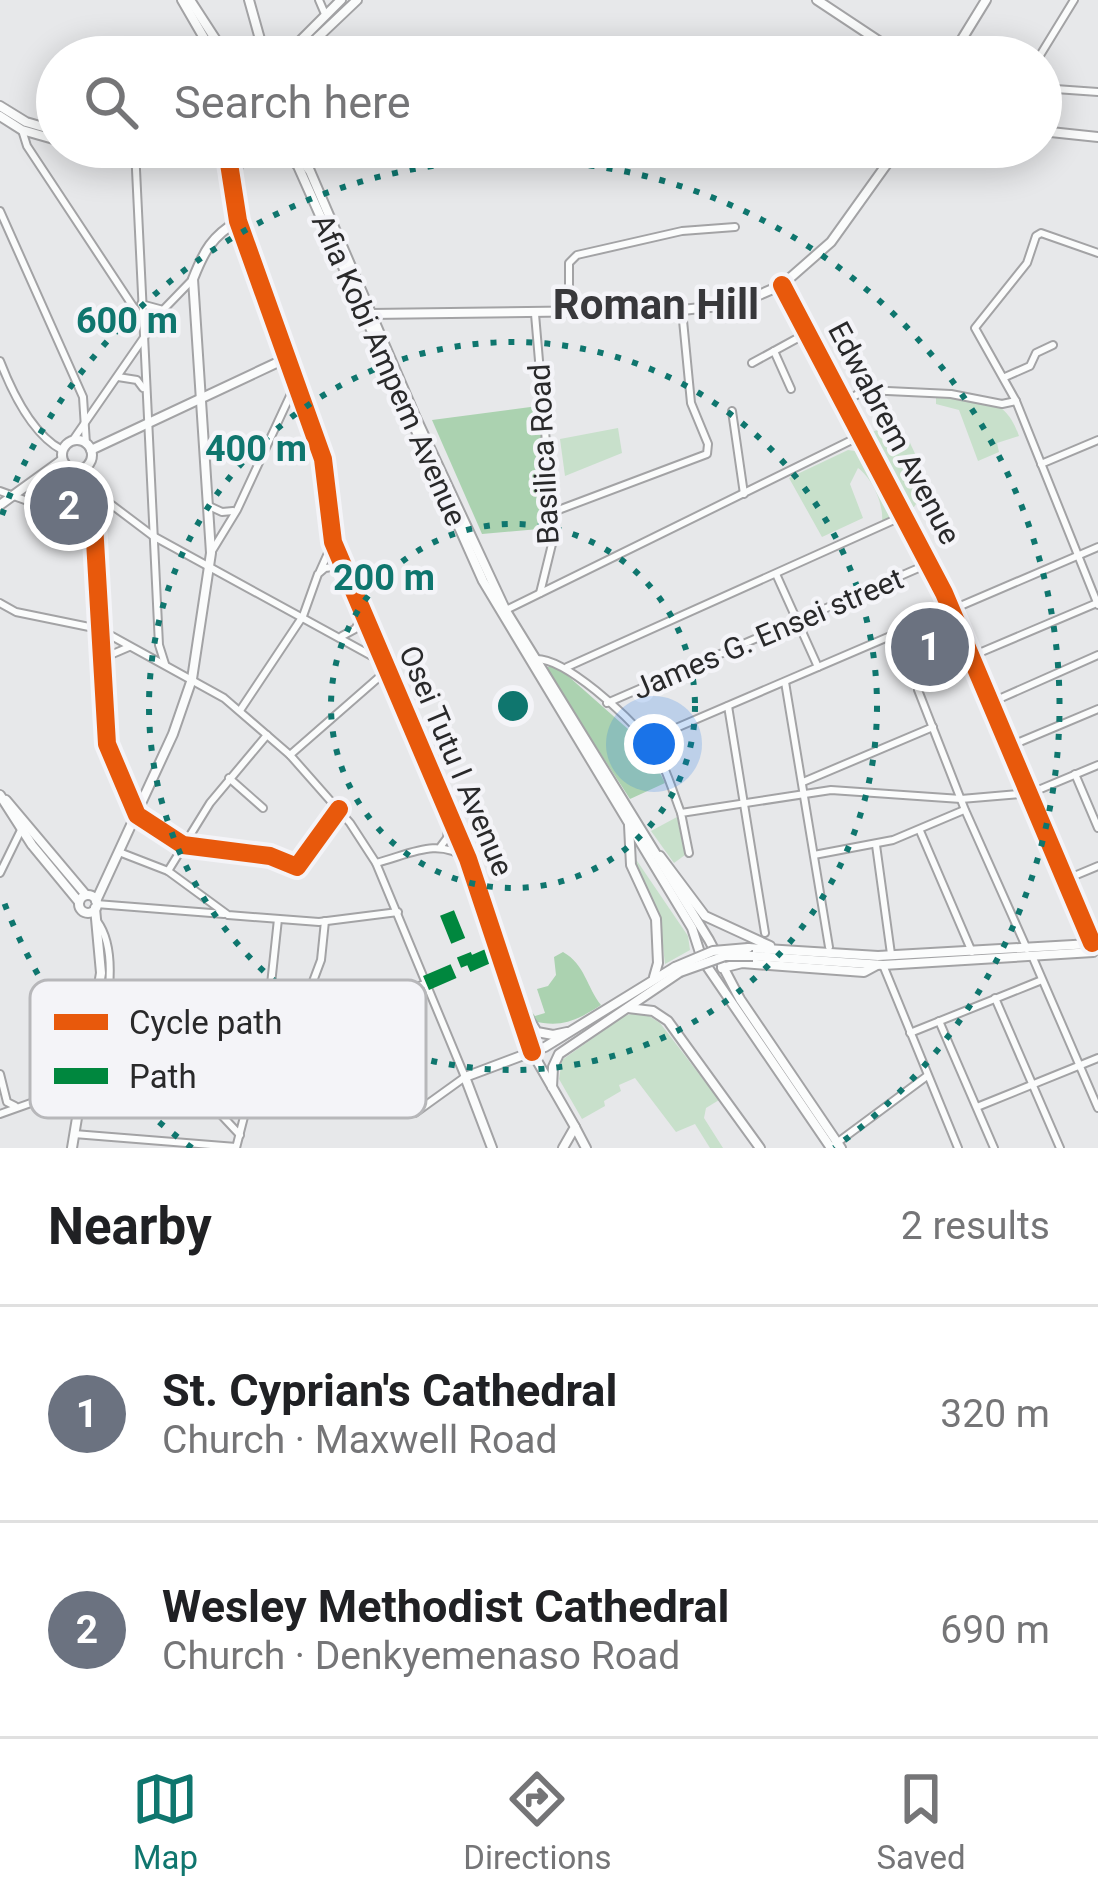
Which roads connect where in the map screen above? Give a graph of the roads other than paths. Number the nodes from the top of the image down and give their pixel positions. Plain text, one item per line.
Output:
1 (186, 0) edge
2 (249, 0) edge
3 (319, 0) edge
4 (341, 0) edge
5 (357, 0) edge
6 (817, 0) edge
7 (986, 0) edge
8 (1074, 0) edge
9 (325, 14) junction
10 (204, 36) edge
11 (212, 36) edge
12 (259, 36) edge
13 (304, 36) edge
14 (317, 36) edge
15 (871, 36) edge
16 (964, 36) edge
17 (1053, 36) edge
18 (1062, 89) edge
19 (1098, 92) edge
20 (0, 106) edge
21 (0, 116) edge
22 (24, 126) junction
23 (36, 129) edge
24 (1062, 133) edge
25 (1098, 137) edge
26 (36, 160) edge
27 (41, 168) edge
28 (136, 168) edge
29 (226, 168) edge
30 (237, 168) edge
31 (299, 168) edge
32 (308, 168) edge
33 (884, 168) edge
34 (232, 188) junction
35 (0, 211) edge
36 (238, 221) junction
37 (734, 227) dead end
38 (1098, 253) edge
39 (194, 279) junction
40 (140, 284) junction
41 (782, 285) junction
42 (120, 292) junction
43 (141, 304) junction
44 (164, 310) junction
45 (682, 310) junction
46 (569, 313) junction
47 (535, 314) junction
48 (367, 315) junction
49 (141, 319) junction
50 (808, 332) junction
51 (142, 338) junction
52 (1053, 344) dead end
53 (774, 351) junction
54 (287, 358) junction
55 (0, 361) edge
56 (752, 363) dead end
57 (117, 376) junction
58 (1005, 377) junction
59 (296, 383) junction
60 (791, 389) dead end
61 (145, 391) junction
62 (203, 398) junction
63 (845, 401) junction
64 (1016, 401) junction
65 (732, 411) dead end
66 (87, 418) junction
67 (147, 424) junction
68 (863, 435) junction
69 (73, 440) junction
70 (1098, 440) edge
71 (88, 447) junction
72 (62, 455) junction
73 (1041, 464) junction
74 (78, 471) junction
75 (0, 490) edge
76 (92, 490) junction
77 (14, 493) junction
78 (744, 494) junction
79 (0, 505) edge
80 (209, 506) junction
81 (47, 508) dead end
82 (237, 510) junction
83 (553, 512) junction
84 (903, 516) junction
85 (153, 536) junction
86 (333, 542) junction
87 (1098, 548) edge
88 (211, 553) junction
89 (1078, 555) junction
90 (210, 564) junction
91 (928, 564) junction
92 (341, 566) junction
93 (548, 568) junction
94 (320, 572) junction
95 (776, 574) junction
96 (557, 585) junction
97 (540, 593) junction
98 (0, 603) edge
99 (1098, 604) edge
100 (950, 610) junction
101 (503, 612) junction
102 (303, 616) junction
103 (363, 616) junction
104 (797, 621) junction
105 (99, 629) junction
106 (338, 637) junction
107 (159, 644) junction
108 (129, 647) junction
109 (1098, 655) edge
110 (972, 656) junction
111 (147, 657) junction
112 (101, 659) junction
113 (532, 660) junction
114 (381, 661) junction
115 (165, 664) junction
116 (567, 667) junction
117 (818, 667) junction
118 (385, 672) junction
119 (192, 680) junction
120 (785, 682) junction
121 (918, 690) dead end
122 (992, 702) junction
123 (607, 703) junction
124 (728, 706) junction
125 (241, 709) junction
126 (1098, 709) edge
127 (933, 727) junction
128 (267, 735) junction
129 (647, 740) junction
130 (1010, 746) junction
131 (290, 755) junction
132 (1098, 765) edge
133 (1076, 775) junction
134 (230, 778) junction
135 (802, 782) junction
136 (804, 793) junction
137 (1031, 793) junction
138 (1, 796) edge
139 (961, 799) junction
140 (744, 803) junction
141 (263, 808) dead end
142 (339, 809) junction
143 (965, 810) junction
144 (682, 813) junction
145 (136, 815) junction
146 (449, 818) junction
147 (629, 824) junction
148 (25, 826) junction
149 (1098, 828) edge
150 (920, 831) junction
151 (645, 839) junction
152 (35, 842) junction
153 (183, 845) junction
154 (876, 845) junction
155 (441, 846) junction
156 (119, 852) junction
157 (688, 853) dead end
158 (814, 855) junction
159 (9, 860) junction
160 (468, 860) junction
161 (376, 863) junction
162 (1098, 866) edge
163 (167, 871) junction
164 (0, 873) edge
165 (1067, 879) junction
166 (89, 903) junction
167 (398, 912) junction
168 (227, 915) junction
169 (278, 920) junction
170 (98, 921) junction
171 (326, 921) junction
172 (765, 933) dead end
173 (100, 935) junction
174 (829, 947) dead end
175 (1095, 947) edge
176 (750, 952) junction
177 (789, 952) junction
178 (972, 952) junction
179 (1030, 953) junction
180 (891, 956) junction
181 (817, 958) junction
182 (880, 965) junction
183 (723, 967) junction
184 (709, 970) junction
185 (653, 979) junction
186 (100, 980) edge
187 (109, 980) edge
188 (272, 980) edge
189 (314, 980) edge
190 (425, 980) edge
191 (1042, 980) junction
192 (426, 983) edge
193 (514, 995) junction
194 (995, 998) junction
195 (628, 1009) junction
196 (603, 1018) junction
197 (939, 1021) junction
198 (574, 1030) junction
199 (910, 1033) junction
200 (532, 1052) junction
201 (1098, 1058) edge
202 (1080, 1066) junction
203 (0, 1074) edge
204 (927, 1076) junction
205 (466, 1077) junction
206 (1034, 1086) junction
207 (552, 1088) junction
208 (30, 1103) edge
209 (426, 1105) edge
210 (18, 1107) junction
211 (977, 1107) junction
212 (1098, 1108) edge
213 (0, 1114) edge
214 (78, 1118) edge
215 (224, 1118) edge
216 (244, 1118) edge
217 (575, 1127) junction
218 (74, 1134) junction
219 (240, 1135) junction
220 (834, 1147) edge
221 (72, 1148) edge
222 (236, 1148) edge
223 (492, 1148) edge
224 (563, 1148) edge
225 (586, 1148) edge
226 (760, 1148) edge
227 (958, 1148) edge
228 (994, 1148) edge
229 (1060, 1148) edge

1 - 10 main road
1 - 11 main road
2 - 12 main road
3 - 9 street
4 - 9 main road
5 - 14 main road
6 - 15 main road
7 - 16 main road
8 - 17 street
9 - 13 main road
18 - 19 street
20 - 22 main road
21 - 22 main road
22 - 23 main road
22 - 26 street
24 - 25 main road
27 - 42 street
28 - 40 street
29 - 34 main road, Osei Tutu I Avenue
30 - 34 main road
31 - 48 main road, Afia Kobi Ampem Avenue
32 - 48 main road, Afia Kobi Ampem Avenue
33 - 41 main road
34 - 36 main road, Osei Tutu I Avenue
35 - 66 street
36 - 39 main road
36 - 54 main road, Osei Tutu I Avenue
37 - 46 street
38 - 58 street
39 - 44 street
39 - 62 main road
40 - 42 street
40 - 43 street
41 - 45 main road
41 - 50 main road, Edwabrem Avenue
42 - 49 street
43 - 44 street
43 - 49 street
44 - 51 street
45 - 46 main road
45 - 83 street
46 - 47 main road
47 - 48 main road
47 - 83 street, Basilica Road
48 - 101 main road, Afia Kobi Ampem Avenue
49 - 51 street
50 - 53 street
50 - 63 main road, Edwabrem Avenue
51 - 57 street
51 - 61 street
52 - 58 street
53 - 56 street
53 - 60 street
54 - 59 main road, Osei Tutu I Avenue
54 - 62 main road
55 - 72 street
57 - 61 street
57 - 66 street
58 - 64 street
59 - 82 street
59 - 86 main road, Osei Tutu I Avenue
61 - 67 street
62 - 67 main road
62 - 80 main road
63 - 64 street
63 - 68 main road, Edwabrem Avenue
64 - 73 street
65 - 78 street
66 - 69 street
66 - 71 street
67 - 71 main road
67 - 85 street
68 - 78 street
68 - 84 main road, Edwabrem Avenue
69 - 71 main road
69 - 72 main road
70 - 73 street
71 - 74 main road
72 - 74 main road
72 - 77 main road
73 - 89 street
74 - 76 street
75 - 77 street
76 - 85 street
76 - 105 street
77 - 79 main road
77 - 81 street
78 - 96 street
80 - 82 street
80 - 88 main road
82 - 88 street
83 - 93 street, Basilica Road
84 - 91 main road, Edwabrem Avenue
84 - 95 street
85 - 90 street
85 - 107 street
86 - 92 main road, Osei Tutu I Avenue
86 - 94 street
87 - 89 street
88 - 90 main road
89 - 99 street
89 - 100 street
90 - 102 street
90 - 119 main road
91 - 100 main road, Edwabrem Avenue
91 - 104 street, James G. Ensei street
92 - 94 street
92 - 103 main road, Osei Tutu I Avenue
93 - 96 street
93 - 97 street, Basilica Road
94 - 102 street
95 - 104 street
95 - 116 street
96 - 97 street
97 - 101 street
98 - 105 street
99 - 110 street
100 - 110 main road, Edwabrem Avenue
100 - 117 street
101 - 113 main road, Afia Kobi Ampem Avenue
102 - 106 street
102 - 125 street
103 - 106 street
103 - 114 main road, Osei Tutu I Avenue
104 - 117 street
104 - 123 street, James G. Ensei street
105 - 108 street
105 - 112 street
106 - 114 street
107 - 111 street
107 - 115 street
108 - 111 street
108 - 112 street
109 - 122 street
110 - 122 main road, Edwabrem Avenue
111 - 115 street
112 - 145 street
113 - 116 street
113 - 147 main road, Afia Kobi Ampem Avenue
113 - 151 main road, Afia Kobi Ampem Avenue
114 - 118 main road, Osei Tutu I Avenue
115 - 119 street
116 - 123 street
117 - 120 street
118 - 131 street
118 - 146 main road, Osei Tutu I Avenue
119 - 125 street
119 - 145 main road
120 - 124 street
120 - 135 street
121 - 127 street
122 - 130 main road, Edwabrem Avenue
123 - 129 street
124 - 129 street
124 - 140 street
125 - 128 street
126 - 130 street
127 - 135 street
127 - 139 street
128 - 131 street
128 - 134 street
129 - 144 street
130 - 137 main road, Edwabrem Avenue
131 - 142 street
132 - 133 street
133 - 137 street
133 - 149 street
134 - 141 street
134 - 153 street
135 - 136 street
136 - 139 street
136 - 140 street
136 - 158 street
137 - 139 street
137 - 165 main road, Edwabrem Avenue
138 - 148 main road
139 - 143 street
140 - 144 street
140 - 172 street
142 - 153 street
142 - 161 street
143 - 150 street
143 - 179 street
144 - 157 street
145 - 153 street
145 - 156 main road
146 - 155 street
146 - 160 main road, Osei Tutu I Avenue
147 - 184 main road, Afia Kobi Ampem Avenue
147 - 185 main road
148 - 152 main road
148 - 159 street
150 - 154 street
150 - 178 street
151 - 177 main road
151 - 183 main road, Afia Kobi Ampem Avenue
152 - 159 street
152 - 166 main road
153 - 163 street
154 - 158 street
154 - 180 street
155 - 160 street
155 - 161 street
156 - 163 street
156 - 166 main road
158 - 174 street
159 - 164 street
160 - 193 main road, Osei Tutu I Avenue
161 - 167 street
162 - 165 street
163 - 168 street
165 - 175 main road, Edwabrem Avenue
166 - 168 street
166 - 170 main road
166 - 173 main road
167 - 171 street
167 - 190 street
168 - 169 street
169 - 171 street
169 - 188 street
170 - 173 main road
170 - 187 street
171 - 189 street
173 - 186 main road
175 - 179 main road
176 - 177 main road
176 - 181 main road
176 - 185 main road, bridge
176 - 195 main road, bridge
177 - 181 main road
178 - 179 main road
178 - 180 main road
179 - 182 main road
179 - 191 street
180 - 181 main road
181 - 182 main road
182 - 183 main road
182 - 199 street
183 - 184 main road
183 - 220 main road, Afia Kobi Ampem Avenue
184 - 220 main road, Afia Kobi Ampem Avenue
185 - 196 main road
191 - 194 street
191 - 202 street
192 - 205 street
193 - 198 main road
193 - 200 main road, Osei Tutu I Avenue
194 - 197 street
194 - 206 street
195 - 196 main road
195 - 226 main road
196 - 198 main road
196 - 207 main road
197 - 199 street
197 - 211 street
198 - 200 main road
199 - 204 street
200 - 205 main road
200 - 207 main road, Osei Tutu I Avenue
201 - 202 street
202 - 206 street
202 - 212 street
203 - 210 street
204 - 220 street
204 - 227 street
205 - 209 street
205 - 223 main road
206 - 211 street
206 - 229 street
207 - 217 main road, Osei Tutu I Avenue
208 - 210 street
210 - 213 street
211 - 228 street
214 - 218 main road
215 - 219 street
216 - 219 street
217 - 224 main road
217 - 225 main road, Osei Tutu I Avenue
218 - 221 main road
218 - 222 street
219 - 222 street

